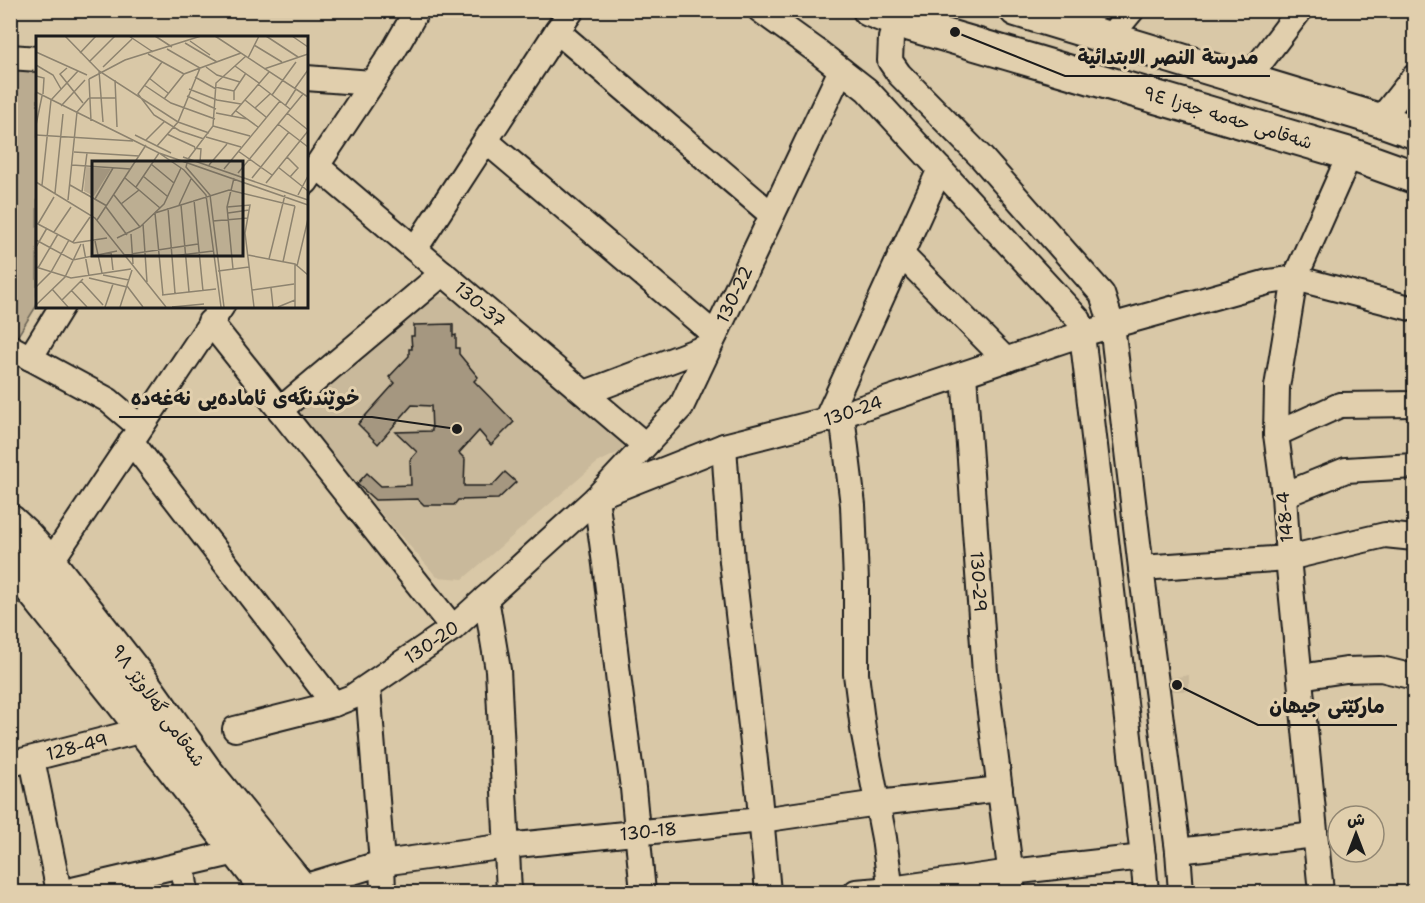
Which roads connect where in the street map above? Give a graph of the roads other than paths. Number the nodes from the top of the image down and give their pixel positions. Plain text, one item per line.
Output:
1 (417, 10) edge
2 (572, 10) edge
3 (760, 10) edge
4 (1132, 10) edge
5 (1300, 10) edge
6 (1019, 11) edge
7 (883, 16) edge
8 (557, 32) junction
9 (1108, 39) junction
10 (10, 57) edge
11 (36, 59) edge
12 (1188, 63) junction
13 (842, 70) junction
14 (1414, 77) edge
15 (308, 78) edge
16 (1247, 80) junction
17 (372, 83) junction
18 (1174, 102) junction
19 (1380, 120) junction
20 (1414, 132) edge
21 (486, 141) junction
22 (1350, 154) junction
23 (940, 170) junction
24 (311, 174) edge
25 (1414, 177) edge
26 (772, 215) junction
27 (415, 249) junction
28 (901, 254) junction
29 (443, 273) junction
30 (1295, 278) junction
31 (60, 308) edge
32 (1414, 309) edge
33 (216, 314) edge
34 (1112, 325) junction
35 (1082, 334) junction
36 (712, 341) junction
37 (20, 353) edge
38 (1006, 360) junction
39 (964, 374) junction
40 (585, 393) junction
41 (1414, 404) edge
42 (280, 410) junction
43 (834, 418) junction
44 (136, 434) junction
45 (1276, 434) junction
46 (645, 445) junction
47 (724, 446) junction
48 (1414, 466) edge
49 (1284, 495) junction
50 (596, 498) junction
51 (10, 521) edge
52 (1414, 538) edge
53 (1288, 558) junction
54 (50, 563) junction
55 (10, 566) edge
56 (1142, 568) junction
57 (486, 598) junction
58 (453, 628) junction
59 (1300, 677) junction
60 (1414, 677) edge
61 (368, 687) junction
62 (130, 689) junction
63 (334, 704) junction
64 (235, 729) dead end
65 (143, 730) junction
66 (21, 761) edge
67 (1000, 789) junction
68 (878, 803) junction
69 (761, 820) junction
70 (638, 832) junction
71 (1315, 835) junction
72 (507, 846) junction
73 (1178, 851) junction
74 (236, 852) junction
75 (1143, 857) junction
76 (382, 863) junction
77 (182, 865) junction
78 (1012, 882) edge
79 (302, 890) edge
80 (891, 891) edge
81 (59, 892) edge
82 (64, 892) edge
83 (186, 892) edge
84 (269, 892) edge
85 (383, 892) edge
86 (508, 892) edge
87 (643, 892) edge
88 (768, 892) edge
89 (856, 892) edge
90 (1146, 892) edge
91 (1181, 892) edge
92 (1321, 892) edge

1 - 17 street
2 - 8 street
3 - 13 street
4 - 9 street
5 - 16 street
6 - 9 main road
7 - 18 main road, شەقامی حەمە جەزا ٩٤
7 - 34 street
8 - 21 street
8 - 26 street
9 - 12 main road
10 - 11 street
12 - 16 main road
12 - 18 main road
13 - 23 street
13 - 26 street, 130-22
14 - 19 street
15 - 17 street
16 - 19 main road
17 - 24 street
18 - 22 main road, شەقامی حەمە جەزا ٩٤
19 - 20 main road
21 - 27 street
21 - 36 street
22 - 25 main road, شەقامی حەمە جەزا ٩٤
22 - 30 street, 148-4
23 - 28 street
23 - 35 street
24 - 27 street, 130-37
26 - 36 street, 130-22
27 - 29 street, 130-37
28 - 38 street
28 - 43 street
29 - 40 street, 130-37
29 - 42 street
30 - 32 street
30 - 34 street, 130-24
30 - 45 street, 148-4
31 - 37 street
33 - 42 street
33 - 44 street
34 - 35 street, 130-24
34 - 56 street
35 - 38 street, 130-24
35 - 75 street
36 - 40 street
36 - 46 street, 130-22
37 - 44 street
38 - 39 street, 130-24
39 - 43 street, 130-24
39 - 67 street, 130-29
40 - 46 street, 130-37
41 - 45 street
42 - 58 street
43 - 47 street, 130-24
43 - 68 street
44 - 54 street
44 - 63 street
45 - 49 street, 148-4
46 - 50 street, 130-22
47 - 50 street, 130-24
47 - 69 street
48 - 49 street
49 - 53 street, 148-4
50 - 57 street, 130-20
50 - 70 street
51 - 54 main road, شەقامی گەلاوێژ ٩٨
52 - 53 street
53 - 56 street
53 - 59 street, 148-4
54 - 62 main road, شەقامی گەلاوێژ ٩٨
55 - 62 main road, شەقامی گەلاوێژ ٩٨
56 - 73 street
57 - 58 street, 130-20
57 - 72 street
58 - 61 street, 130-20
59 - 60 street
59 - 71 street, 148-4
61 - 63 street, 130-20
61 - 76 street
62 - 65 main road, شەقامی گەلاوێژ ٩٨
62 - 79 main road, شەقامی گەلاوێژ ٩٨
63 - 64 street, 130-20
65 - 66 street, 128-49
65 - 74 main road, شەقامی گەلاوێژ ٩٨
66 - 81 street
67 - 68 street, 130-18
67 - 78 street, 130-29
68 - 69 street, 130-18
68 - 80 street
69 - 70 street, 130-18
69 - 88 street
70 - 72 street, 130-18
70 - 87 street
71 - 73 street
71 - 92 street, 148-4
72 - 76 street, 130-18
72 - 86 street
73 - 91 street
74 - 77 street
74 - 84 main road, شەقامی گەلاوێژ ٩٨
75 - 78 street
75 - 90 street
76 - 79 street, 130-18
76 - 85 street
77 - 82 street
77 - 83 street
78 - 80 street
80 - 89 street

